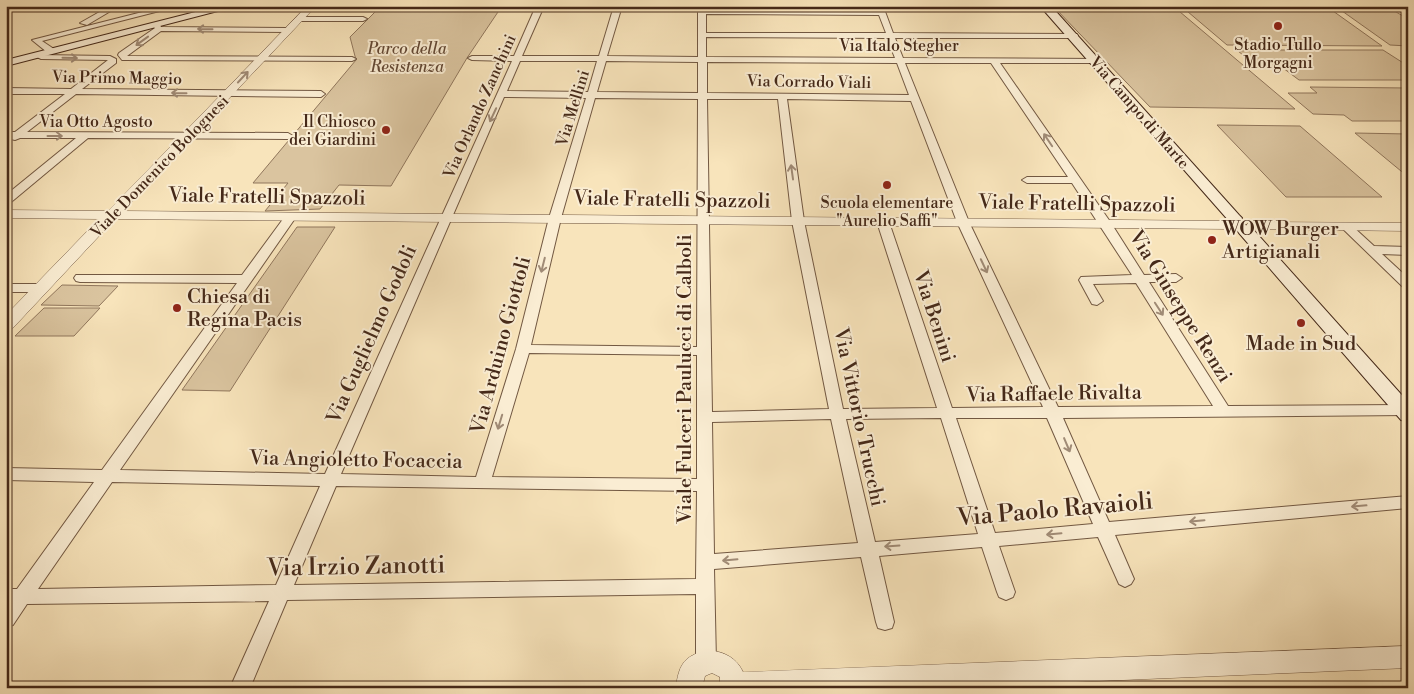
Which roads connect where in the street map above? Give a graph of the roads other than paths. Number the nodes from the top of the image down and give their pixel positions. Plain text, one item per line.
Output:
1 (116, 6) edge
2 (176, 6) edge
3 (232, 6) edge
4 (312, 6) edge
5 (540, 6) edge
6 (618, 6) edge
7 (1045, 6) edge
8 (702, 9) edge
9 (880, 10) edge
10 (300, 19) junction
11 (362, 19) dead end
12 (157, 27) junction
13 (288, 30) junction
14 (71, 32) junction
15 (702, 35) junction
16 (890, 35) junction
17 (1074, 36) junction
18 (51, 51) junction
19 (30, 57) junction
20 (124, 57) junction
21 (472, 58) dead end
22 (517, 58) junction
23 (260, 59) junction
24 (352, 59) dead end
25 (603, 59) junction
26 (111, 60) junction
27 (702, 60) junction
28 (900, 60) junction
29 (994, 61) junction
30 (1096, 61) junction
31 (6, 63) edge
32 (6, 91) edge
33 (74, 92) junction
34 (228, 93) junction
35 (321, 94) dead end
36 (502, 94) junction
37 (592, 95) junction
38 (702, 95) junction
39 (782, 96) junction
40 (915, 98) junction
41 (6, 135) edge
42 (17, 136) junction
43 (85, 136) junction
44 (186, 136) junction
45 (288, 136) dead end
46 (6, 144) edge
47 (1027, 180) dead end
48 (1075, 180) junction
49 (6, 201) edge
50 (6, 214) edge
51 (114, 214) junction
52 (292, 217) junction
53 (445, 218) junction
54 (555, 218) junction
55 (703, 219) junction
56 (798, 221) junction
57 (883, 222) junction
58 (963, 222) junction
59 (1105, 224) junction
60 (1240, 225) junction
61 (1347, 227) junction
62 (1408, 227) edge
63 (1372, 250) junction
64 (1408, 251) edge
65 (80, 278) dead end
66 (1176, 278) dead end
67 (246, 279) junction
68 (1140, 280) junction
69 (1408, 285) edge
70 (6, 288) edge
71 (40, 288) junction
72 (1097, 301) dead end
73 (6, 325) edge
74 (523, 349) junction
75 (704, 351) junction
76 (1224, 411) junction
77 (1406, 412) edge
78 (837, 414) junction
79 (946, 414) junction
80 (1053, 414) junction
81 (705, 417) junction
82 (6, 474) edge
83 (108, 475) junction
84 (331, 480) junction
85 (482, 483) junction
86 (705, 485) junction
87 (1408, 502) edge
88 (1102, 529) junction
89 (989, 540) junction
90 (869, 548) junction
91 (706, 562) junction
92 (1126, 579) dead end
93 (706, 586) junction
94 (1006, 592) dead end
95 (282, 593) junction
96 (14, 597) edge
97 (6, 619) edge
98 (885, 622) dead end
99 (1408, 656) edge
100 (706, 662) junction
101 (734, 686) edge
102 (240, 688) edge
103 (684, 688) edge
104 (689, 688) edge

1 - 14 street
2 - 14 street
3 - 12 main road
4 - 10 street, Viale Domenico Bolognesi
5 - 22 street, Via Orlando Zanchini
6 - 25 street, Via Mellini
7 - 17 main road, Via Campo di Marte
8 - 9 street
8 - 15 street, Viale Fulceri Paulucci di Calboli
9 - 16 street
10 - 11 street
10 - 13 street, Viale Domenico Bolognesi
13 -> 12 street
12 - 18 main road
12 -> 20 street
13 - 23 street, Viale Domenico Bolognesi
14 - 18 street
15 - 16 street
15 - 27 street, Viale Fulceri Paulucci di Calboli
16 - 17 street
16 - 28 street
17 - 30 main road, Via Campo di Marte
18 - 19 main road
19 -> 26 street
19 - 31 main road
20 - 23 street
20 - 26 street
21 - 22 street, Via Italo Stegher
22 - 25 street, Via Italo Stegher
22 - 36 street, Via Orlando Zanchini
23 - 24 street
34 -> 23 street, Viale Domenico Bolognesi
25 - 27 street, Via Italo Stegher
25 - 37 street, Via Mellini
26 - 33 street
27 - 28 street, Via Italo Stegher
27 - 38 street, Viale Fulceri Paulucci di Calboli
28 - 29 street, Via Italo Stegher
28 - 40 street
29 - 30 street, Via Italo Stegher
48 -> 29 street, Via Giuseppe Renzi
30 - 60 main road, Via Campo di Marte
32 - 33 street, Via Primo Maggio
34 -> 33 street, Via Primo Maggio
33 - 42 street
34 - 35 street, Via Primo Maggio
34 - 44 street, Viale Domenico Bolognesi
36 - 37 street, Via Corrado Viali
36 -> 53 street, Via Orlando Zanchini
37 - 38 street, Via Corrado Viali
37 - 54 street, Via Mellini
38 - 39 street, Via Corrado Viali
38 - 55 street, Viale Fulceri Paulucci di Calboli
39 - 40 street, Via Corrado Viali
56 -> 39 street, Via Vittorio Trucchi
40 - 58 street
41 - 42 street, Via Otto Agosto
42 -> 43 street, Via Otto Agosto
42 - 46 street
43 - 44 street, Via Otto Agosto
43 - 49 street
44 - 45 street, Via Otto Agosto
44 - 51 street, Viale Domenico Bolognesi
47 - 48 street
48 - 59 street, Via Giuseppe Renzi
50 - 51 street, Viale Fratelli Spazzoli
51 - 52 street, Viale Fratelli Spazzoli
51 - 71 street, Viale Domenico Bolognesi
52 - 53 street, Viale Fratelli Spazzoli
52 - 67 street
53 - 54 street, Viale Fratelli Spazzoli
53 - 84 street, Via Guglielmo Godoli
54 - 55 street, Viale Fratelli Spazzoli
54 -> 74 street, Via Arduino Giottoli
55 - 56 street, Viale Fratelli Spazzoli
55 - 75 street, Viale Fulceri Paulucci di Calboli
56 - 57 street, Viale Fratelli Spazzoli
56 - 78 street, Via Vittorio Trucchi
57 - 58 street, Viale Fratelli Spazzoli
57 - 79 street, Via Benini
58 - 59 street, Viale Fratelli Spazzoli
58 -> 80 street
59 - 60 street, Viale Fratelli Spazzoli
59 - 68 street, Via Giuseppe Renzi
60 - 61 street, Viale Fratelli Spazzoli
60 - 77 main road, Via Campo di Marte
61 - 62 street, Viale Fratelli Spazzoli
61 - 63 street
63 - 64 street
63 - 69 street
65 - 67 street
66 - 68 street
67 - 83 street
68 - 72 street
68 -> 76 street, Via Giuseppe Renzi
70 - 71 street
71 - 73 street, Viale Domenico Bolognesi
74 - 75 street
74 -> 85 street, Via Arduino Giottoli
75 - 81 street, Viale Fulceri Paulucci di Calboli
76 - 77 street, Via Raffaele Rivalta
76 - 80 street, Via Raffaele Rivalta
78 - 79 street, Via Raffaele Rivalta
78 - 81 street, Via Raffaele Rivalta
78 - 90 street, Via Vittorio Trucchi
79 - 80 street, Via Raffaele Rivalta
79 - 89 street, Via Benini
80 -> 88 street
81 - 86 street, Viale Fulceri Paulucci di Calboli
82 - 83 street, Via Angioletto Focaccia
83 - 84 street, Via Angioletto Focaccia
83 - 96 street
84 - 85 street, Via Angioletto Focaccia
84 - 95 street, Via Guglielmo Godoli
85 - 86 street, Via Angioletto Focaccia
86 - 91 street, Viale Fulceri Paulucci di Calboli
87 -> 88 street, Via Paolo Ravaioli
88 -> 89 street, Via Paolo Ravaioli
88 - 92 street
89 -> 90 street, Via Paolo Ravaioli
89 - 94 street, Via Benini
90 -> 91 street, Via Paolo Ravaioli
90 - 98 street, Via Vittorio Trucchi
91 - 93 street, Viale Fulceri Paulucci di Calboli
93 - 95 street, Via Irzio Zanotti
93 - 100 street, Viale Fulceri Paulucci di Calboli
95 - 96 street, Via Irzio Zanotti
95 - 102 street, Via Guglielmo Godoli
96 - 97 street
99 - 101 street
100 - 101 street
100 - 104 street
103 - 104 street

